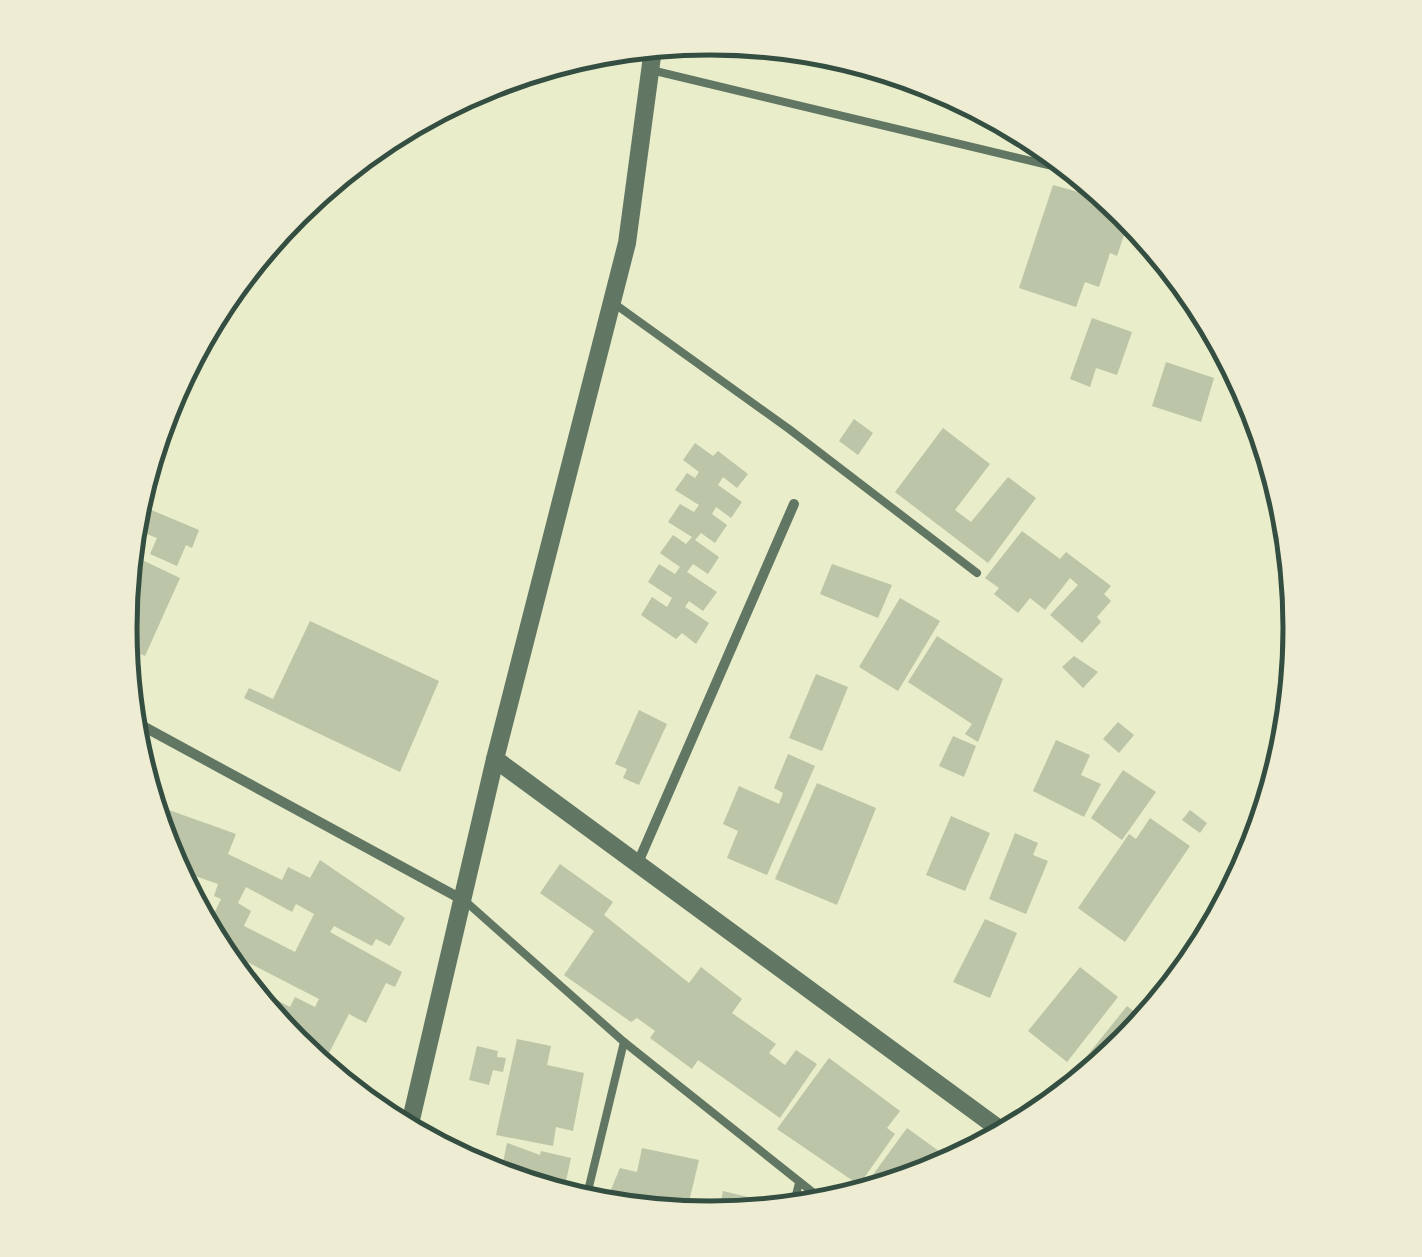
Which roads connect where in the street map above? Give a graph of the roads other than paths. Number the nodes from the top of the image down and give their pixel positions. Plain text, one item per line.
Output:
1 (652, 58) edge
2 (650, 70) junction
3 (1048, 165) edge
4 (612, 302) junction
5 (794, 504) dead end
6 (978, 574) dead end
7 (147, 728) edge
8 (495, 759) junction
9 (636, 866) junction
10 (464, 900) junction
11 (624, 1042) junction
12 (412, 1117) edge
13 (996, 1126) edge
14 (799, 1183) junction
15 (589, 1188) edge
16 (813, 1193) edge
17 (796, 1195) edge

1 - 2 street
2 - 3 lane
2 - 4 street
4 - 6 lane
4 - 8 street
5 - 9 street
7 - 10 street
8 - 9 street
8 - 10 street
9 - 13 street
10 - 11 lane
10 - 12 street
11 - 14 lane
11 - 15 lane
14 - 16 lane
14 - 17 lane

